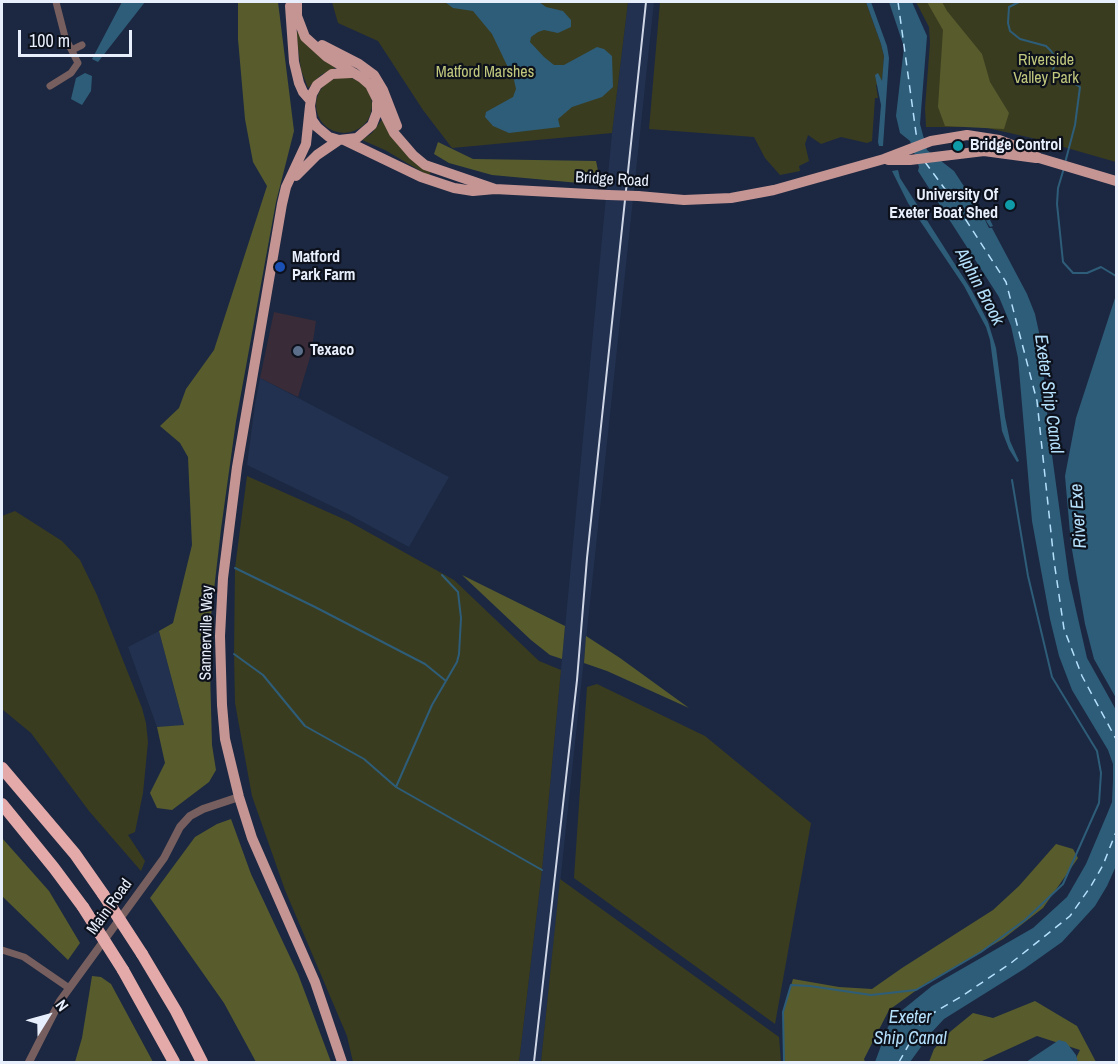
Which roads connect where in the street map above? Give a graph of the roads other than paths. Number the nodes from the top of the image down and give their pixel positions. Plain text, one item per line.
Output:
1 (56, 2) edge
2 (290, 2) edge
3 (297, 2) edge
4 (82, 45) dead end
5 (72, 50) junction
6 (354, 74) junction
7 (50, 86) dead end
8 (375, 95) junction
9 (310, 103) junction
10 (341, 140) junction
11 (1039, 158) junction
12 (884, 159) junction
13 (436, 168) junction
14 (1116, 181) edge
15 (286, 187) junction
16 (495, 189) junction
17 (2, 768) edge
18 (239, 797) junction
19 (2, 804) edge
20 (2, 950) edge
21 (69, 988) junction
22 (29, 1062) edge
23 (174, 1062) edge
24 (202, 1062) edge
25 (342, 1062) edge

1 - 5 street
2 - 9 main road
3 - 6 main road
3 - 13 main road
4 - 5 street
5 - 7 street
6 - 8 main road
6 - 9 main road
8 - 10 main road
8 - 13 main road
9 - 10 main road
9 - 15 main road, Sannerville Way
10 - 15 main road
10 - 16 main road, Bridge Road
11 - 12 main road, Bridge Road
11 - 12 main road, Bridge Road
11 - 14 main road, Bridge Road
12 - 16 main road, Bridge Road, bridge
13 - 16 main road
15 - 18 main road, Sannerville Way
17 - 24 highway, bridge
18 - 21 street, Main Road
18 - 25 main road, Sannerville Way
19 - 23 highway, bridge
20 - 21 street
21 - 22 street, Main Road

